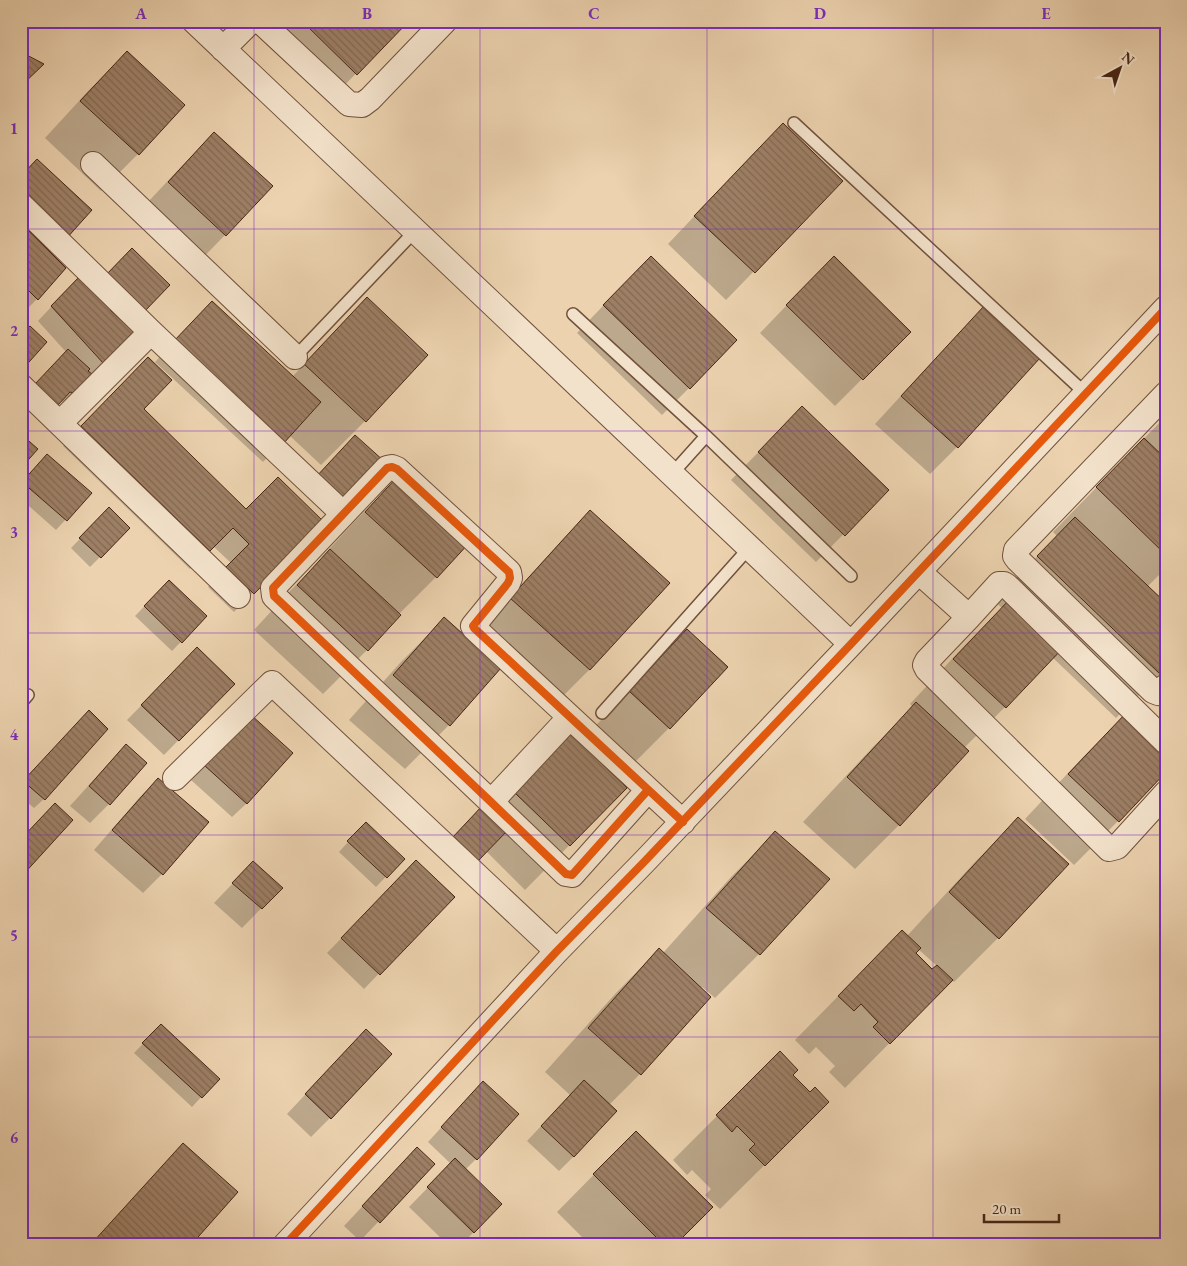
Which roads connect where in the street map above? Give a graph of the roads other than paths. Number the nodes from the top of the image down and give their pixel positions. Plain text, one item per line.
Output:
1 (194, 21) edge
2 (251, 21) edge
3 (260, 21) edge
4 (445, 21) edge
5 (223, 49) junction
6 (794, 123) dead end
7 (93, 164) dead end
8 (21, 205) edge
9 (415, 231) junction
10 (1166, 308) edge
11 (573, 314) dead end
12 (151, 332) junction
13 (295, 357) joint
14 (21, 386) edge
15 (1085, 394) junction
16 (1166, 394) edge
17 (60, 423) junction
18 (706, 436) junction
19 (671, 474) junction
20 (335, 506) dead end
21 (749, 548) junction
22 (919, 572) junction
23 (851, 576) dead end
24 (238, 596) dead end
25 (969, 617) junction
26 (850, 644) junction
27 (1166, 686) edge
28 (602, 713) dead end
29 (570, 717) junction
30 (1166, 742) edge
31 (175, 778) dead end
32 (648, 790) junction
33 (1166, 794) edge
34 (491, 802) junction
35 (683, 822) junction
36 (557, 951) junction
37 (285, 1245) edge

1 - 5 street
2 - 5 street
3 - 4 street
5 - 9 street
6 - 15 lane
7 - 13 street
8 - 12 street
9 - 13 lane
9 - 19 street
10 - 15 street
11 - 18 lane
12 - 17 street
12 - 20 street
14 - 17 street
15 - 22 street
16 - 27 street
17 - 24 street
18 - 19 lane
18 - 23 lane
19 - 21 street
21 - 26 street
21 - 28 lane
22 - 25 street
22 - 26 street
25 - 30 street
25 - 33 street
26 - 35 street
29 - 32 street
29 - 34 street
29 - 34 street
31 - 36 street
32 - 34 street
32 - 35 street
35 - 36 street
36 - 37 street

